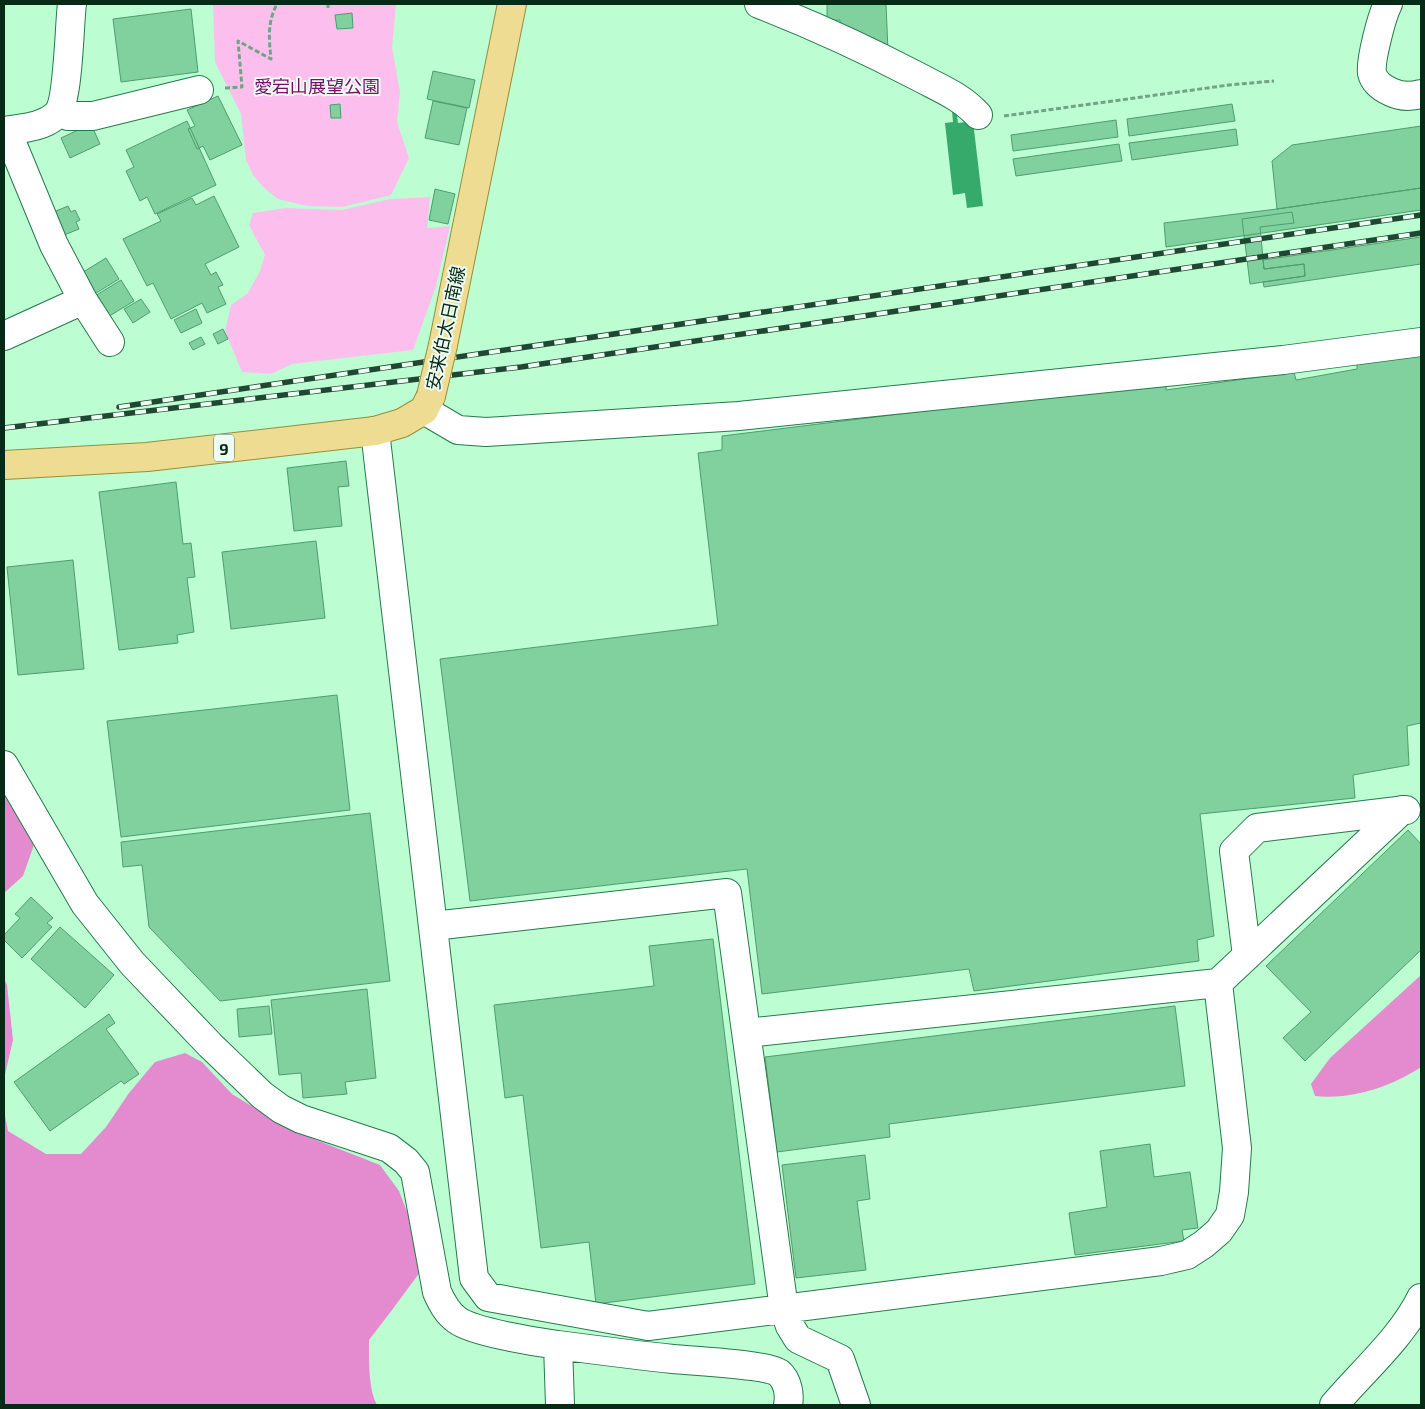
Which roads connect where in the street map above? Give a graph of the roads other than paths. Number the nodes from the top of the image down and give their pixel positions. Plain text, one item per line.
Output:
1 (72, 4) edge
2 (512, 4) edge
3 (759, 4) edge
4 (1388, 4) edge
5 (199, 90) dead end
6 (1421, 94) edge
7 (59, 112) junction
8 (978, 115) road end
9 (6, 131) edge
10 (83, 300) junction
11 (4, 336) edge
12 (110, 342) dead end
13 (1421, 342) edge
14 (428, 403) junction
15 (375, 431) junction
16 (4, 465) edge
17 (4, 764) edge
18 (1412, 809) edge
19 (433, 926) junction
20 (1247, 956) junction
21 (1218, 983) junction
22 (747, 1033) junction
23 (1421, 1298) edge
24 (784, 1309) junction
25 (558, 1345) junction
26 (560, 1405) edge
27 (788, 1405) edge
28 (856, 1405) edge
29 (1334, 1405) edge

1 - 7 street
2 - 14 main road, 安来伯太日南線, bridge
3 - 8 street
4 - 6 street
5 - 7 street
7 - 9 street
9 - 10 street
10 - 11 street
10 - 12 street
13 - 14 street
14 - 15 main road, 安来伯太日南線 / 9
15 - 16 main road, 安来伯太日南線 / 9
15 - 19 street
17 - 25 street
18 - 20 street
18 - 20 street
19 - 22 street
19 - 24 street
20 - 21 street
21 - 22 street
21 - 24 street
22 - 24 street
23 - 29 street
24 - 28 street
25 - 26 street
25 - 27 street

